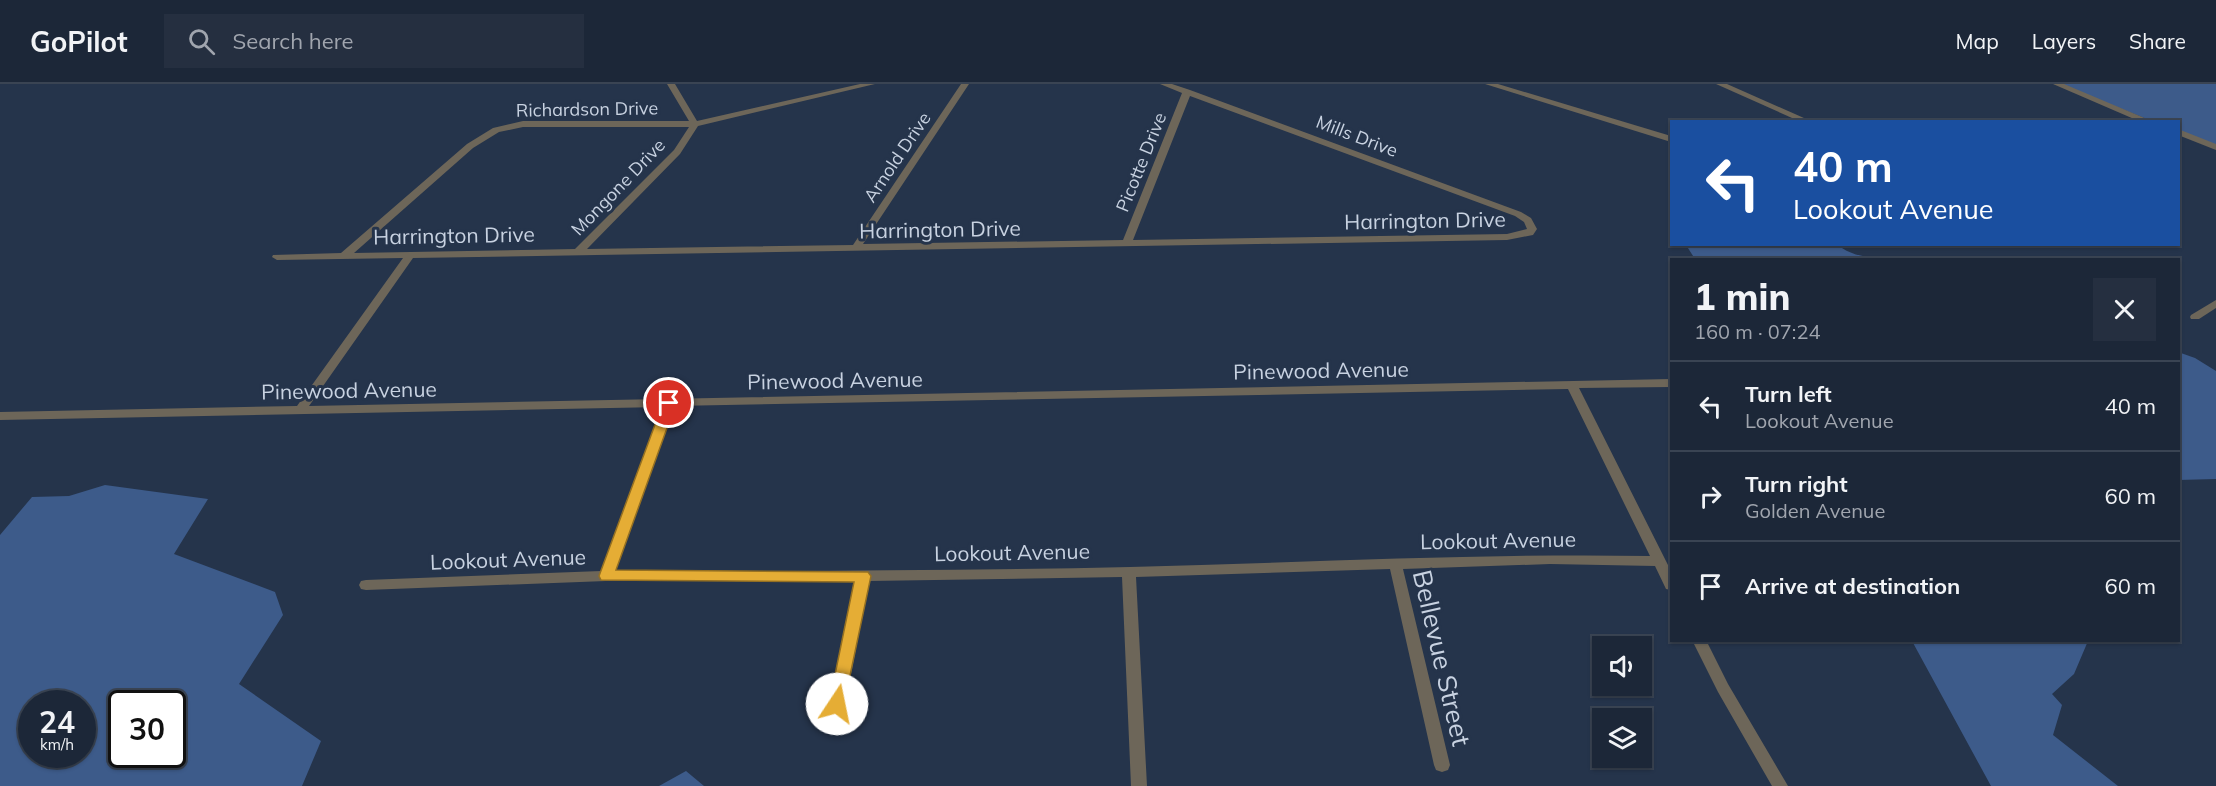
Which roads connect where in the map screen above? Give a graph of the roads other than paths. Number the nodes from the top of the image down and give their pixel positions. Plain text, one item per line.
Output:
1 (671, 84) edge
2 (871, 84) edge
3 (965, 84) edge
4 (1164, 84) edge
5 (1489, 84) edge
6 (1720, 84) edge
7 (2057, 84) edge
8 (1186, 92) junction
9 (1804, 120) edge
10 (2145, 120) edge
11 (695, 124) junction
12 (2180, 133) edge
13 (1670, 139) edge
14 (2216, 147) edge
15 (1532, 229) joint
16 (1126, 244) junction
17 (856, 248) junction
18 (579, 251) junction
19 (411, 254) junction
20 (345, 255) junction
21 (277, 257) dead end
22 (2216, 303) edge
23 (2195, 317) dead end
24 (1670, 382) edge
25 (1571, 384) junction
26 (669, 403) junction
27 (300, 410) junction
28 (0, 416) edge
29 (1659, 561) junction
30 (1395, 563) junction
31 (1129, 572) junction
32 (606, 576) junction
33 (863, 576) junction
34 (1670, 583) edge
35 (366, 585) dead end
36 (1700, 642) edge
37 (833, 726) dead end
38 (1442, 765) dead end
39 (1139, 786) edge
40 (1780, 786) edge

1 - 11 street
2 - 11 street, Richardson Drive
3 - 17 street, Arnold Drive
4 - 8 street, Mills Drive
5 - 13 street
6 - 9 street
7 - 10 street
8 - 15 street, Mills Drive
8 - 16 street, Picotte Drive
11 - 18 street, Mongone Drive
11 - 20 street, Richardson Drive
12 - 14 street
15 - 16 street, Harrington Drive
16 - 17 street, Harrington Drive
17 - 18 street, Harrington Drive
18 - 19 street, Harrington Drive
19 - 20 street, Harrington Drive
19 - 27 street
20 - 21 street, Harrington Drive
22 - 23 street
24 - 25 street, Pinewood Avenue
25 - 26 street, Pinewood Avenue
25 - 29 street
26 - 27 street, Pinewood Avenue
26 - 32 street
27 - 28 street, Pinewood Avenue
29 - 30 street, Lookout Avenue
29 - 34 street
30 - 31 street, Lookout Avenue
30 - 38 street, Bellevue Street
31 - 33 street, Lookout Avenue
31 - 39 street
32 - 33 street, Lookout Avenue
32 - 35 street, Lookout Avenue
33 - 37 street
36 - 40 street

